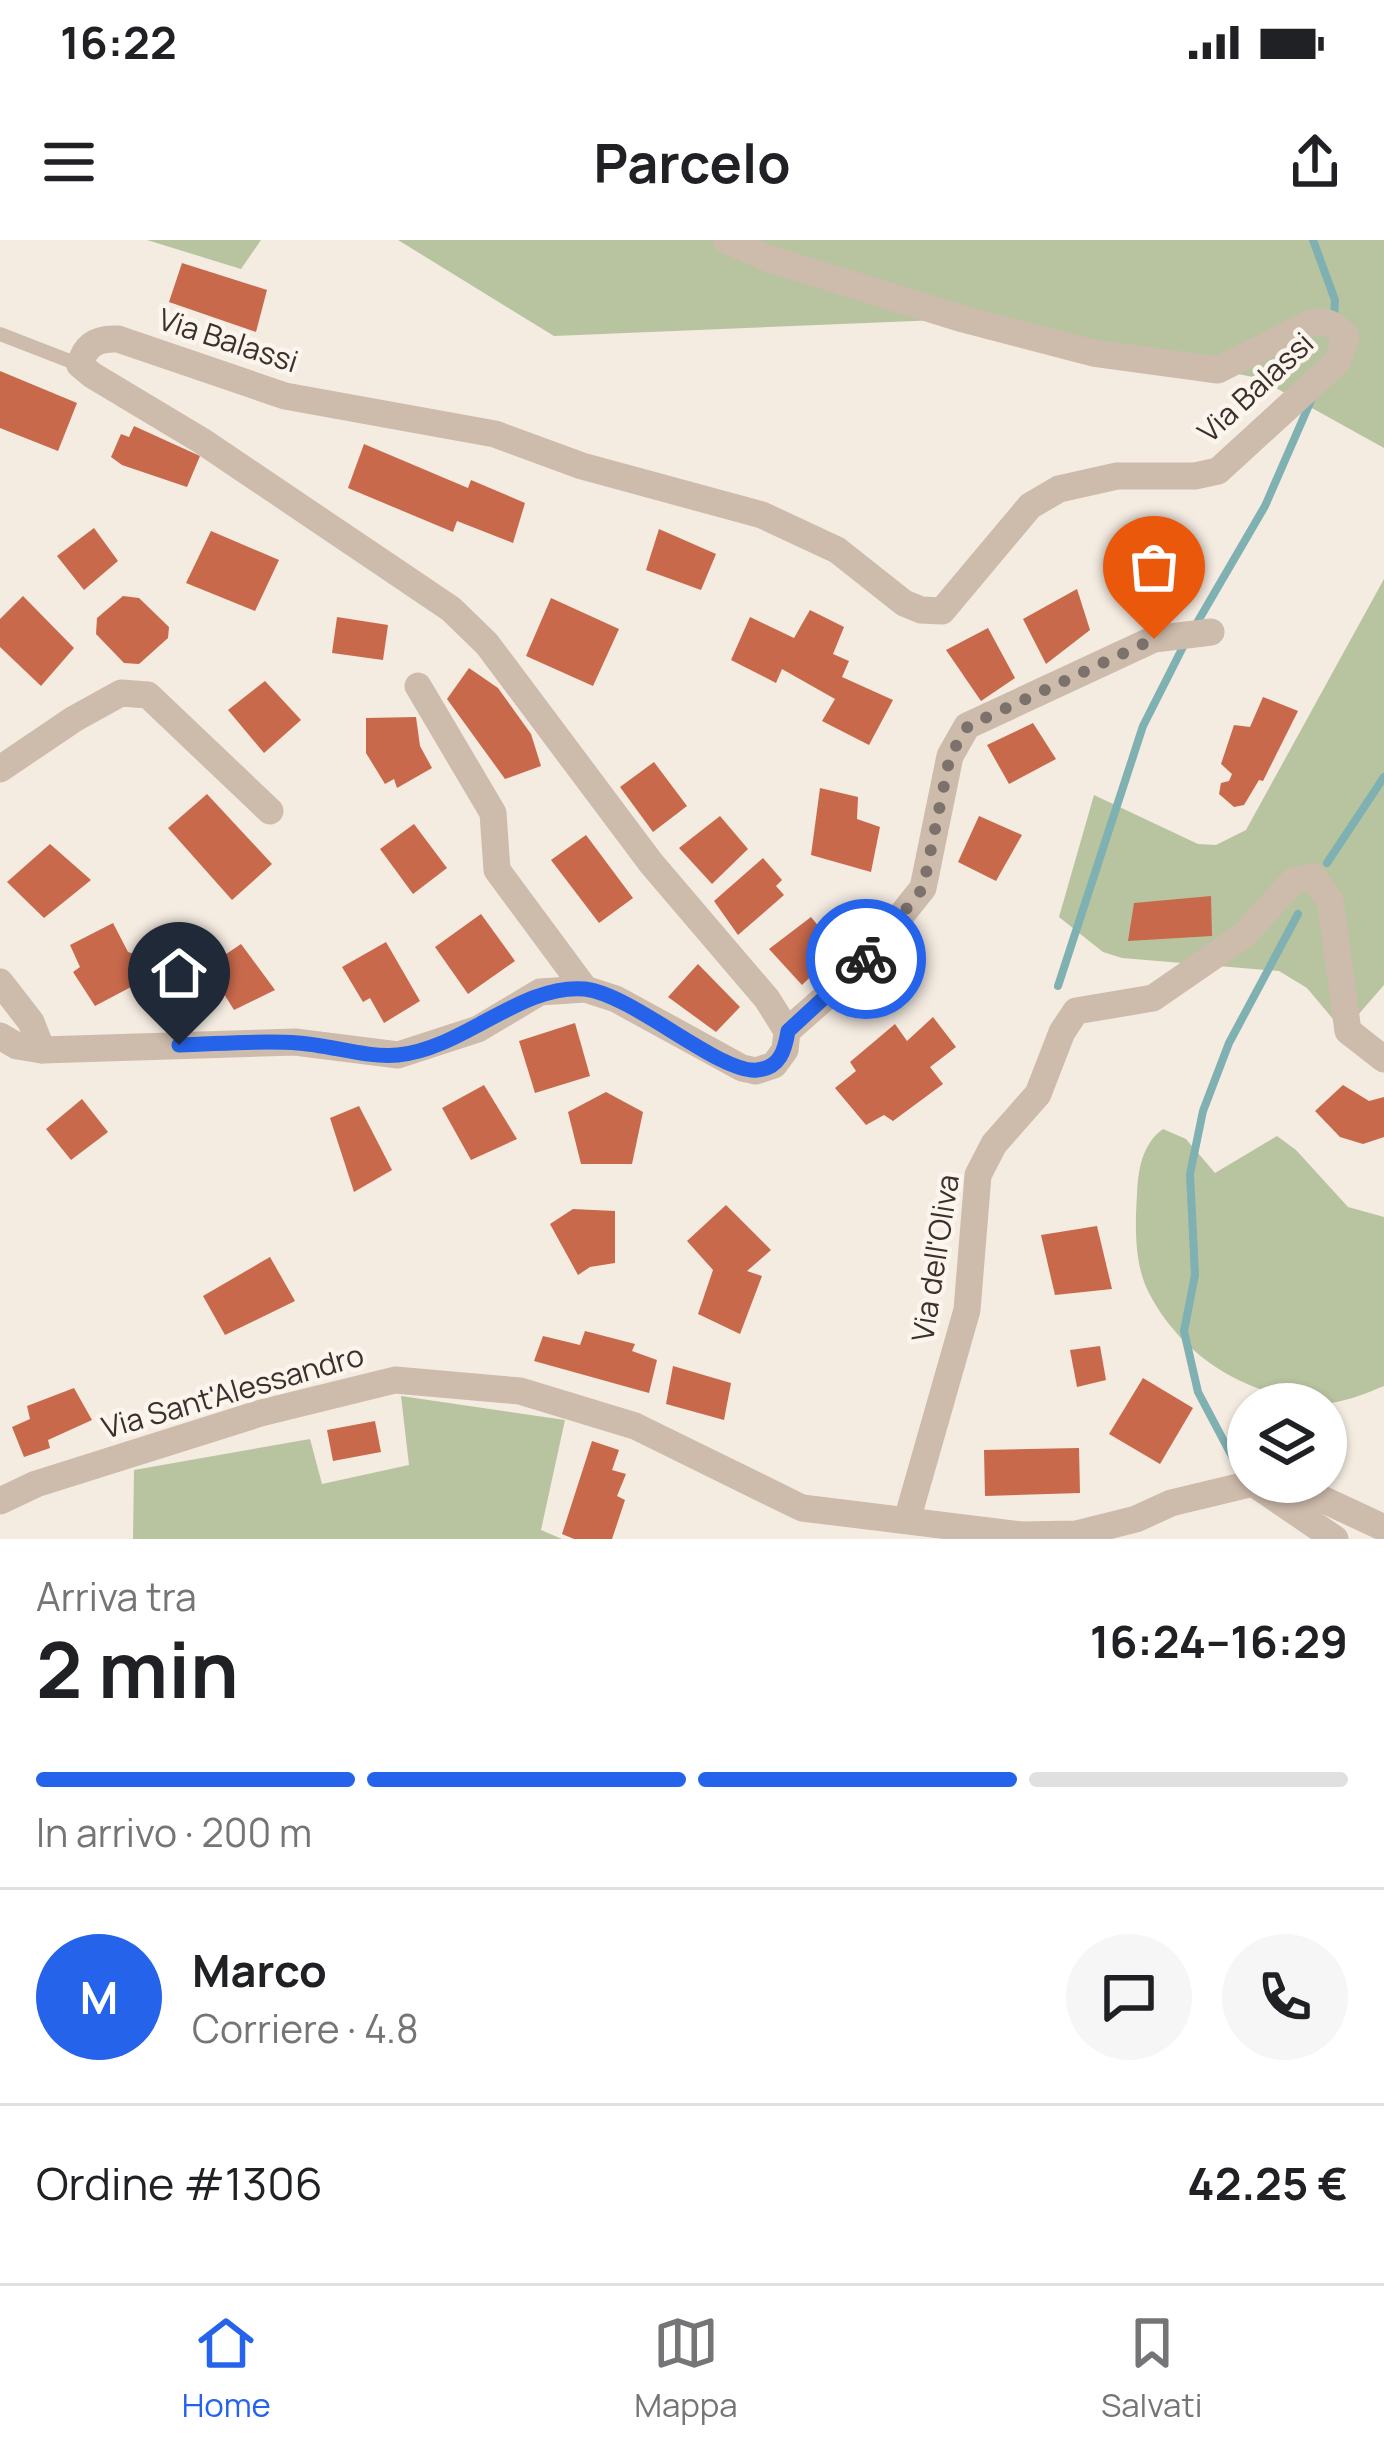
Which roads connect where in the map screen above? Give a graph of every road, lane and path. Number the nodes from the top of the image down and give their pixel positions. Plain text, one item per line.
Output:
1 (726, 240) edge
2 (0, 334) edge
3 (80, 365) junction
4 (1211, 632) dead end
5 (418, 686) dead end
6 (0, 770) edge
7 (270, 811) dead end
8 (0, 982) edge
9 (585, 989) junction
10 (788, 1031) junction
11 (0, 1036) edge
12 (42, 1050) junction
13 (1384, 1059) edge
14 (1227, 1490) edge
15 (0, 1501) edge
16 (1283, 1503) edge
17 (1331, 1503) edge
18 (907, 1520) junction
19 (1384, 1528) edge
20 (1335, 1539) edge

1 - 3 street, Via Balassi
2 - 3 lane
3 - 10 street
4 - 10 street
5 - 9 street
6 - 7 street
8 - 12 street
9 - 10 street
9 - 12 street
11 - 12 street
13 - 18 street, Via dell'Oliva
14 - 18 street, Via Sant'Alessandro
15 - 18 street, Via Sant'Alessandro
16 - 20 street
17 - 19 street, Via Sant'Alessandro

